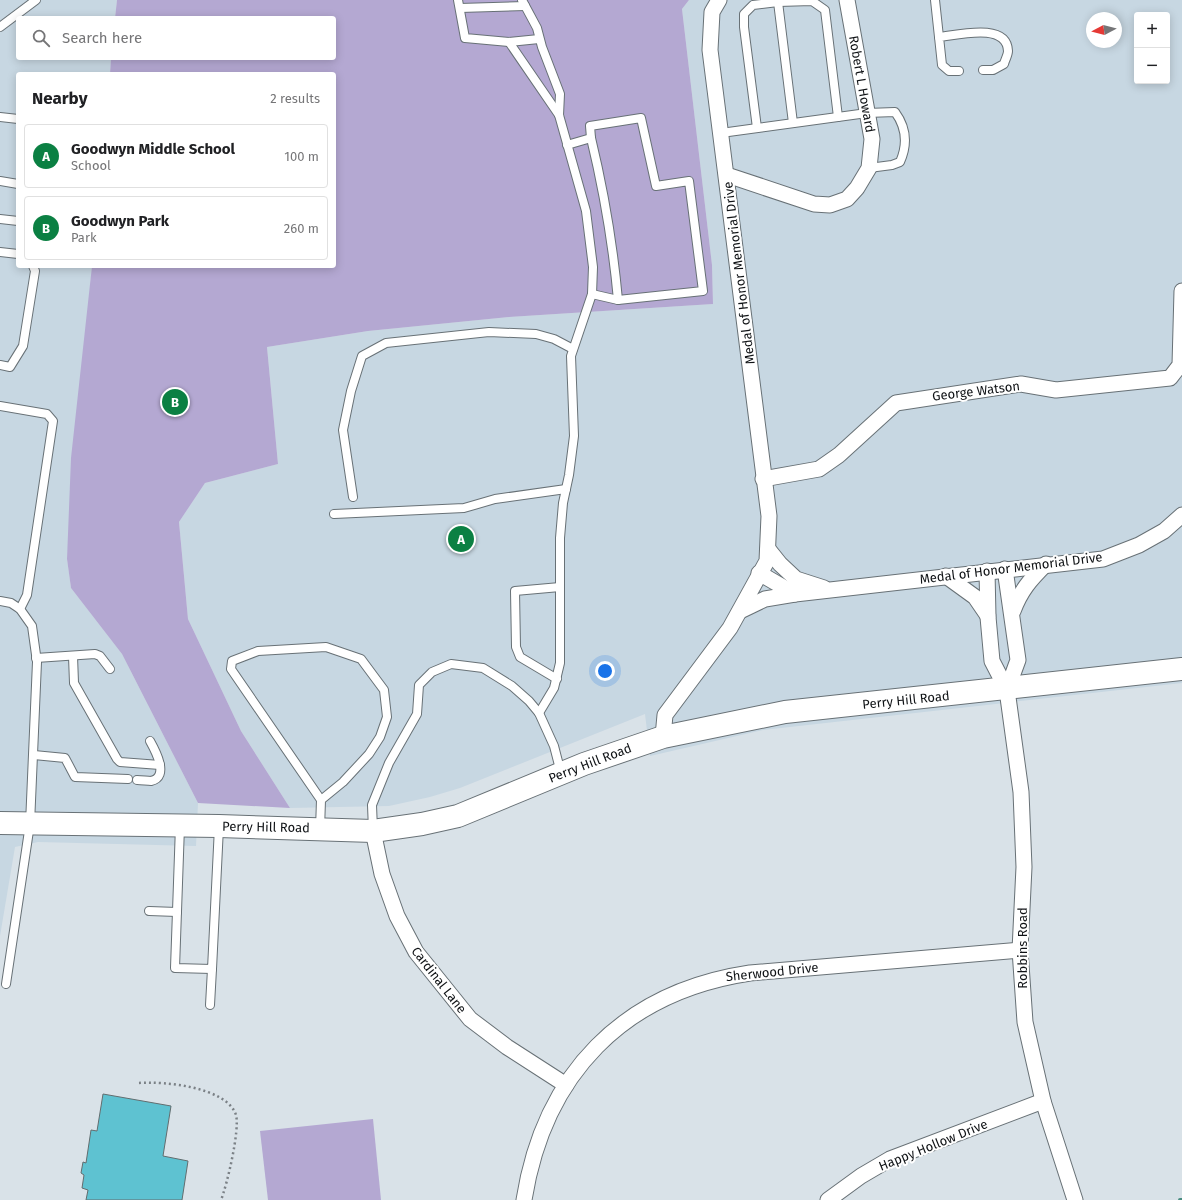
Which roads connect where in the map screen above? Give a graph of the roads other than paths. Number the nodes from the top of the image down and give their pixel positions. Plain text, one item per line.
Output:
1 (36, 0) edge
2 (719, 0) edge
3 (847, 0) edge
4 (935, 0) edge
5 (778, 2) junction
6 (524, 3) edge
7 (459, 4) edge
8 (0, 27) edge
9 (939, 37) junction
10 (539, 39) junction
11 (509, 42) junction
12 (983, 70) dead end
13 (959, 71) dead end
14 (867, 113) junction
15 (559, 116) junction
16 (0, 117) edge
17 (838, 117) junction
18 (16, 119) edge
19 (793, 124) junction
20 (758, 128) junction
21 (721, 133) junction
22 (591, 138) junction
23 (567, 145) junction
24 (869, 168) junction
25 (727, 175) junction
26 (0, 181) edge
27 (16, 184) edge
28 (0, 219) edge
29 (16, 221) edge
30 (0, 252) edge
31 (16, 254) edge
32 (34, 268) edge
33 (1182, 290) edge
34 (592, 294) junction
35 (618, 300) junction
36 (573, 349) junction
37 (0, 365) edge
38 (0, 406) edge
39 (763, 479) junction
40 (566, 489) junction
41 (353, 497) dead end
42 (334, 514) dead end
43 (1182, 514) edge
44 (768, 549) junction
45 (1046, 564) junction
46 (1005, 569) junction
47 (987, 571) junction
48 (759, 573) junction
49 (946, 576) junction
50 (560, 587) junction
51 (829, 589) junction
52 (794, 594) junction
53 (0, 601) edge
54 (20, 609) junction
55 (740, 611) junction
56 (1012, 612) junction
57 (988, 616) junction
58 (73, 656) junction
59 (36, 658) junction
60 (110, 669) dead end
61 (1182, 669) edge
62 (557, 679) junction
63 (1007, 690) junction
64 (539, 713) junction
65 (663, 737) junction
66 (150, 741) dead end
67 (34, 756) junction
68 (160, 765) junction
69 (561, 774) junction
70 (128, 779) dead end
71 (138, 780) dead end
72 (321, 800) junction
73 (0, 823) edge
74 (30, 824) junction
75 (180, 826) junction
76 (220, 826) junction
77 (320, 829) junction
78 (373, 831) junction
79 (149, 911) dead end
80 (177, 912) junction
81 (1020, 950) junction
82 (212, 969) junction
83 (6, 984) dead end
84 (210, 1005) dead end
85 (566, 1085) junction
86 (1043, 1101) junction
87 (524, 1200) edge
88 (828, 1200) edge
89 (1075, 1200) edge

1 - 8 lane
2 - 21 street, Medal of Honor Memorial Drive
3 - 14 street, Robert L Howard
4 - 9 lane
5 - 17 lane
5 - 19 lane
5 - 20 lane
6 - 7 lane
6 - 10 lane
7 - 11 lane
9 - 12 lane
9 - 13 lane
10 - 11 lane
10 - 15 lane
11 - 15 lane
14 - 17 lane
14 - 24 street, Robert L Howard
14 - 24 lane
15 - 23 lane
16 - 18 lane
17 - 19 lane
19 - 20 lane
20 - 21 lane
21 - 25 street, Medal of Honor Memorial Drive
22 - 23 lane
22 - 35 lane
22 - 35 lane
23 - 34 lane
24 - 25 street
25 - 39 street, Medal of Honor Memorial Drive
26 - 27 lane
28 - 29 lane
30 - 31 lane
32 - 37 lane
33 - 39 street, George Watson
34 - 35 lane
34 - 36 lane
36 - 40 lane
36 - 41 lane
38 - 54 lane
39 - 44 street, Medal of Honor Memorial Drive
40 - 42 lane
40 - 50 lane
43 - 45 street, Medal of Honor Memorial Drive
44 - 48 street, Medal of Honor Memorial Drive
44 - 51 street, Medal of Honor Memorial Drive
45 - 46 street, Medal of Honor Memorial Drive
45 - 56 street
46 - 47 street, Medal of Honor Memorial Drive
46 - 56 street
47 - 49 street, Medal of Honor Memorial Drive
47 - 57 street
48 - 52 street
48 - 55 street, Medal of Honor Memorial Drive
49 - 51 street, Medal of Honor Memorial Drive
49 - 57 street
50 - 62 lane
50 - 62 lane
51 - 52 street, Medal of Honor Memorial Drive
52 - 55 street, Medal of Honor Memorial Drive
53 - 54 lane
54 - 59 lane
55 - 65 street, Medal of Honor Memorial Drive
56 - 63 street
57 - 63 street
58 - 59 lane
58 - 60 lane
58 - 68 lane
59 - 67 lane
61 - 63 main road, Perry Hill Road
62 - 64 lane
63 - 65 main road, Perry Hill Road
63 - 81 street, Robbins Road
64 - 69 lane
64 - 78 lane
65 - 69 main road, Perry Hill Road
66 - 68 lane
67 - 70 lane
67 - 74 lane
68 - 71 lane
69 - 78 main road, Perry Hill Road
72 - 72 lane
72 - 77 lane
73 - 74 main road, Perry Hill Road
74 - 75 main road, Perry Hill Road
74 - 83 lane
75 - 76 main road, Perry Hill Road
75 - 80 lane
76 - 77 main road, Perry Hill Road
76 - 82 lane
77 - 78 main road, Perry Hill Road
78 - 85 street, Cardinal Lane
79 - 80 lane
80 - 82 lane
81 - 85 street, Sherwood Drive
81 - 86 street, Robbins Road
82 - 84 lane
85 - 87 street, Sherwood Drive
86 - 88 street, Happy Hollow Drive
86 - 89 street, Robbins Road

